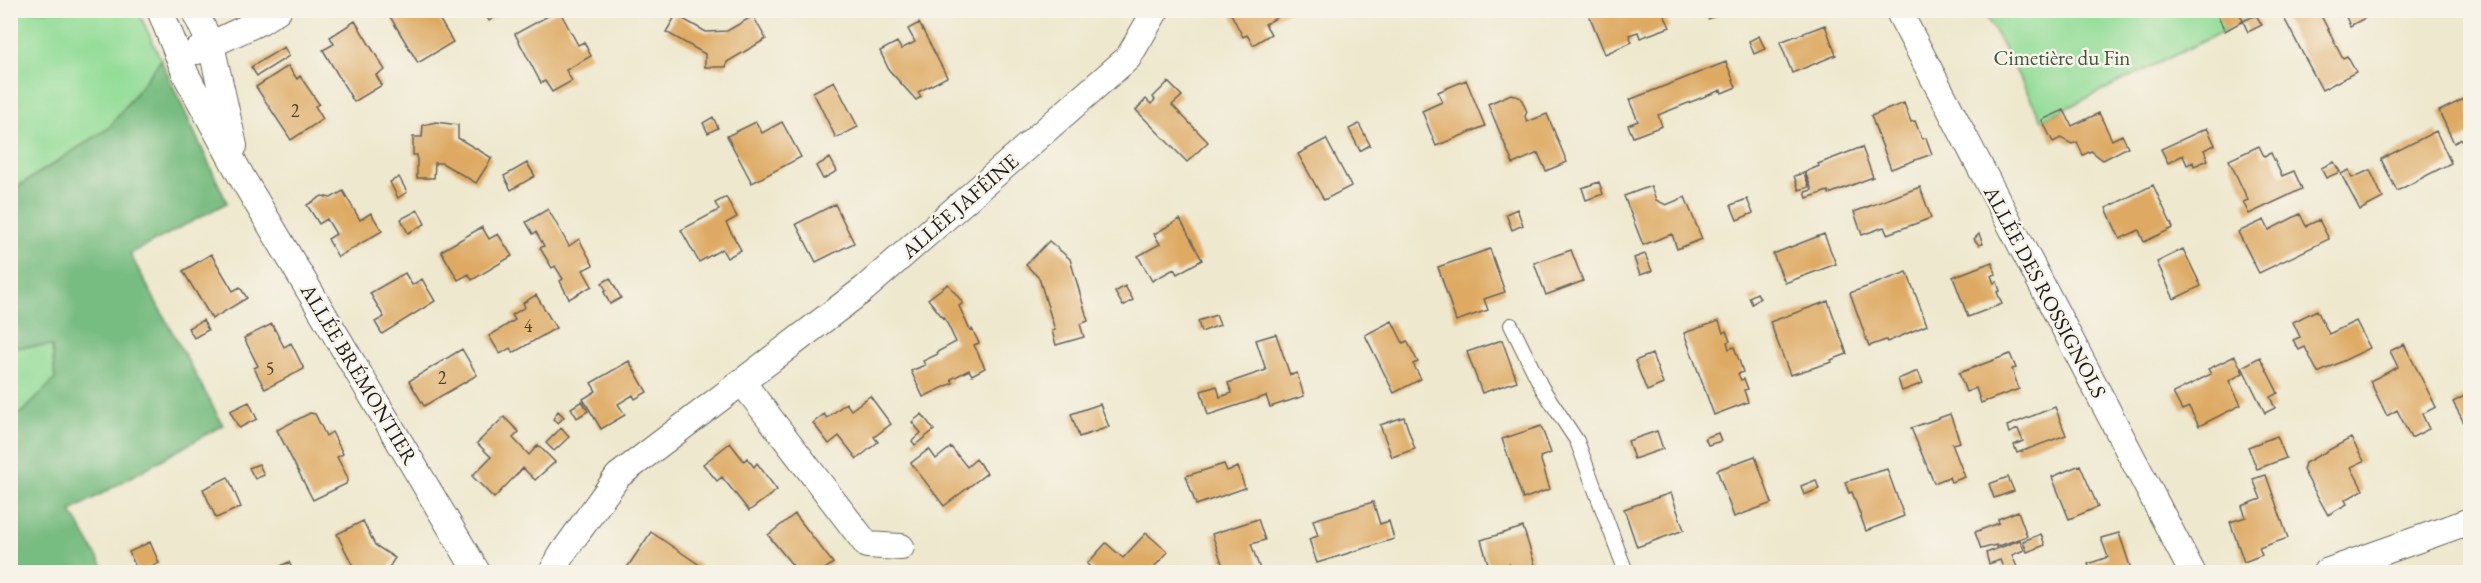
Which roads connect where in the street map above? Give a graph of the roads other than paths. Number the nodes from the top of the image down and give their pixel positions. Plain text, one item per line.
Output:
1 (160, 10) edge
2 (194, 10) edge
3 (278, 10) edge
4 (1156, 10) edge
5 (1898, 10) edge
6 (211, 45) junction
7 (180, 59) junction
8 (240, 176) junction
9 (1511, 325) dead end
10 (742, 382) junction
11 (2470, 521) edge
12 (901, 548) dead end
13 (477, 573) edge
14 (552, 573) edge
15 (1626, 573) edge
16 (2192, 573) edge
17 (2326, 573) edge

1 - 7 street, ALLÉE BRÉMONTIER
2 - 6 street, ALLÉE BRÉMONTIER
3 - 6 street
4 - 10 street, ALLÉE JAFÉINE
5 - 16 street, ALLÉE DES ROSSIGNOLS
6 - 7 street
6 - 8 street, ALLÉE BRÉMONTIER
7 - 8 street, ALLÉE BRÉMONTIER
8 - 13 street, ALLÉE BRÉMONTIER
9 - 15 lane
10 - 12 street
10 - 14 street, ALLÉE JAFÉINE
11 - 17 street

